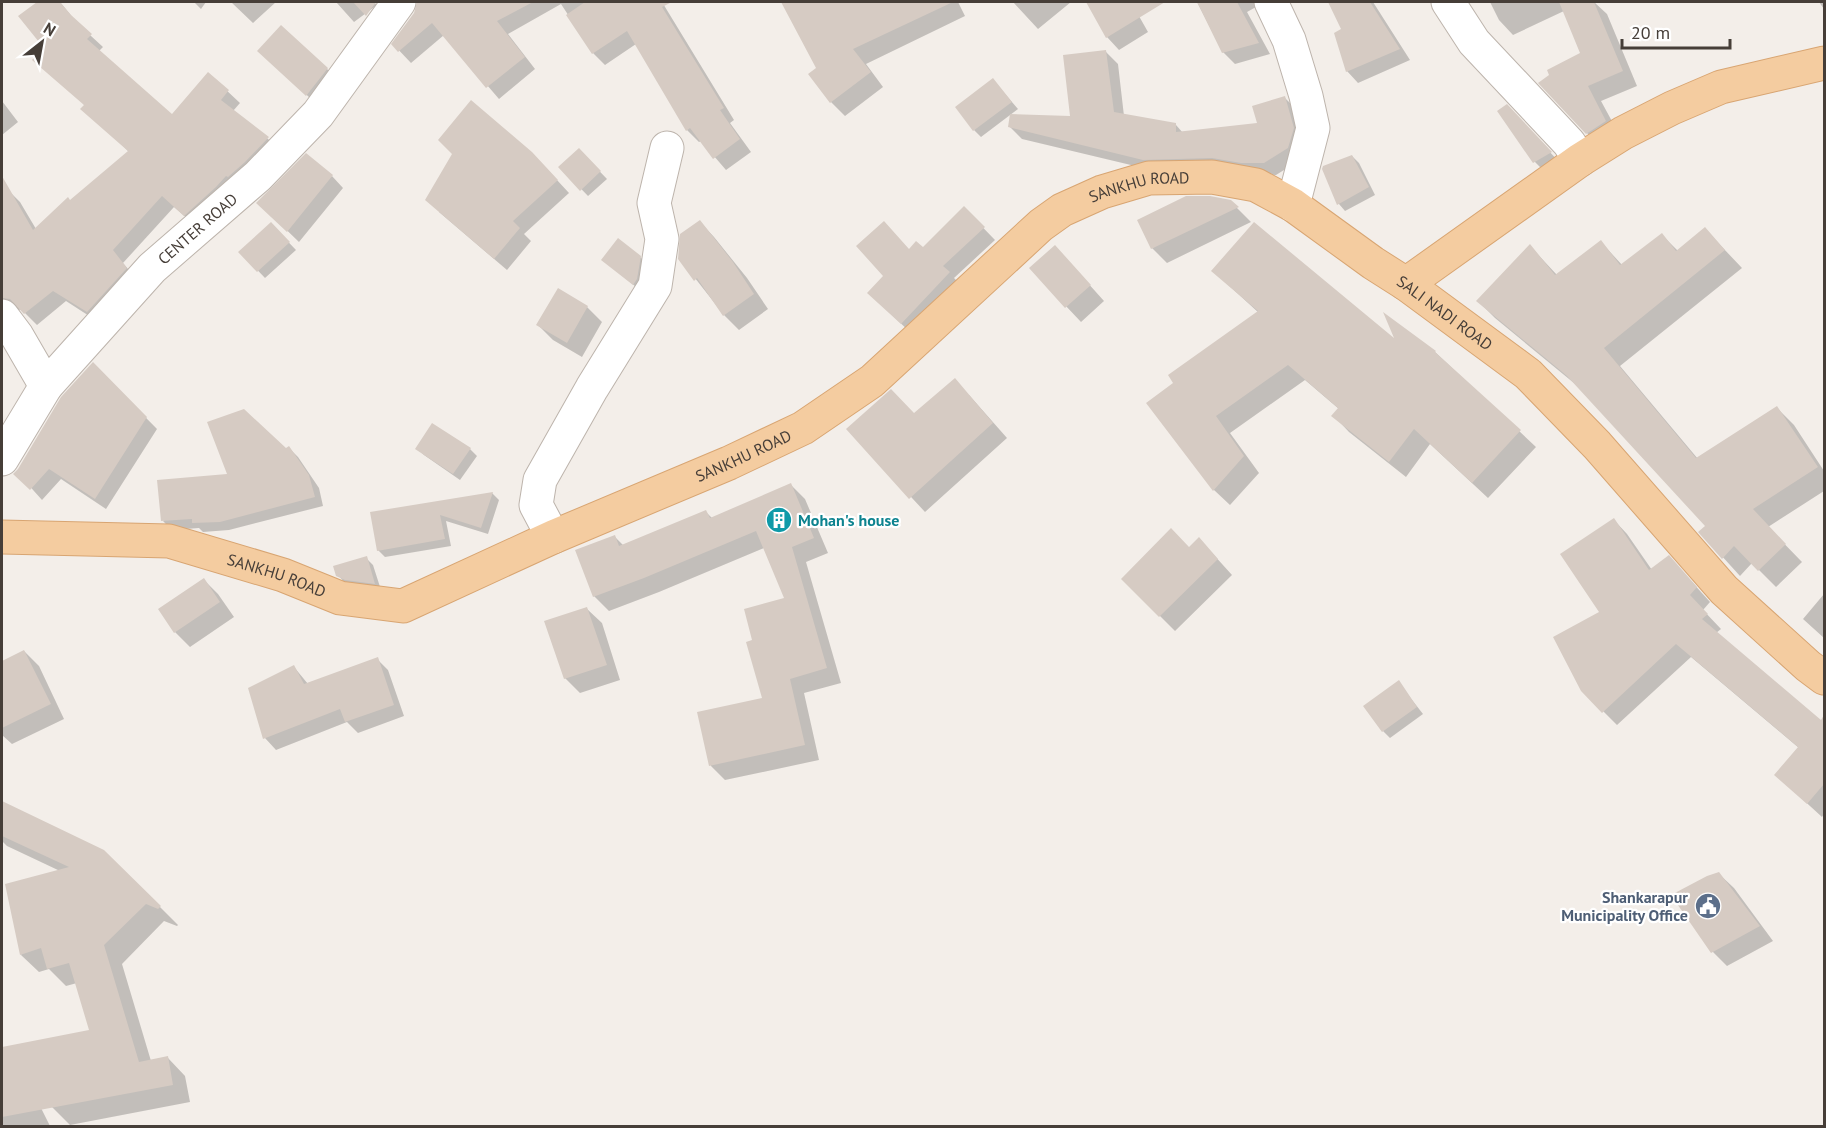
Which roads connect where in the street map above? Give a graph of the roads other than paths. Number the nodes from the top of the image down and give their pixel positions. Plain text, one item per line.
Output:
1 (399, 2) edge
2 (1270, 2) edge
3 (1448, 2) edge
4 (1824, 63) edge
5 (667, 147) dead end
6 (1580, 160) junction
7 (1293, 205) junction
8 (1406, 284) junction
9 (2, 316) edge
10 (46, 386) junction
11 (2, 459) edge
12 (2, 537) edge
13 (553, 537) junction
14 (1824, 678) edge

1 - 10 street, CENTER ROAD
2 - 7 street
3 - 6 street
4 - 6 main road, SALI NADI ROAD
5 - 13 street
6 - 8 main road, SALI NADI ROAD
7 - 8 main road, SANKHU ROAD
7 - 13 main road, SANKHU ROAD
8 - 14 main road, SALI NADI ROAD
9 - 10 street
10 - 11 street, CENTER ROAD
12 - 13 main road, SANKHU ROAD

